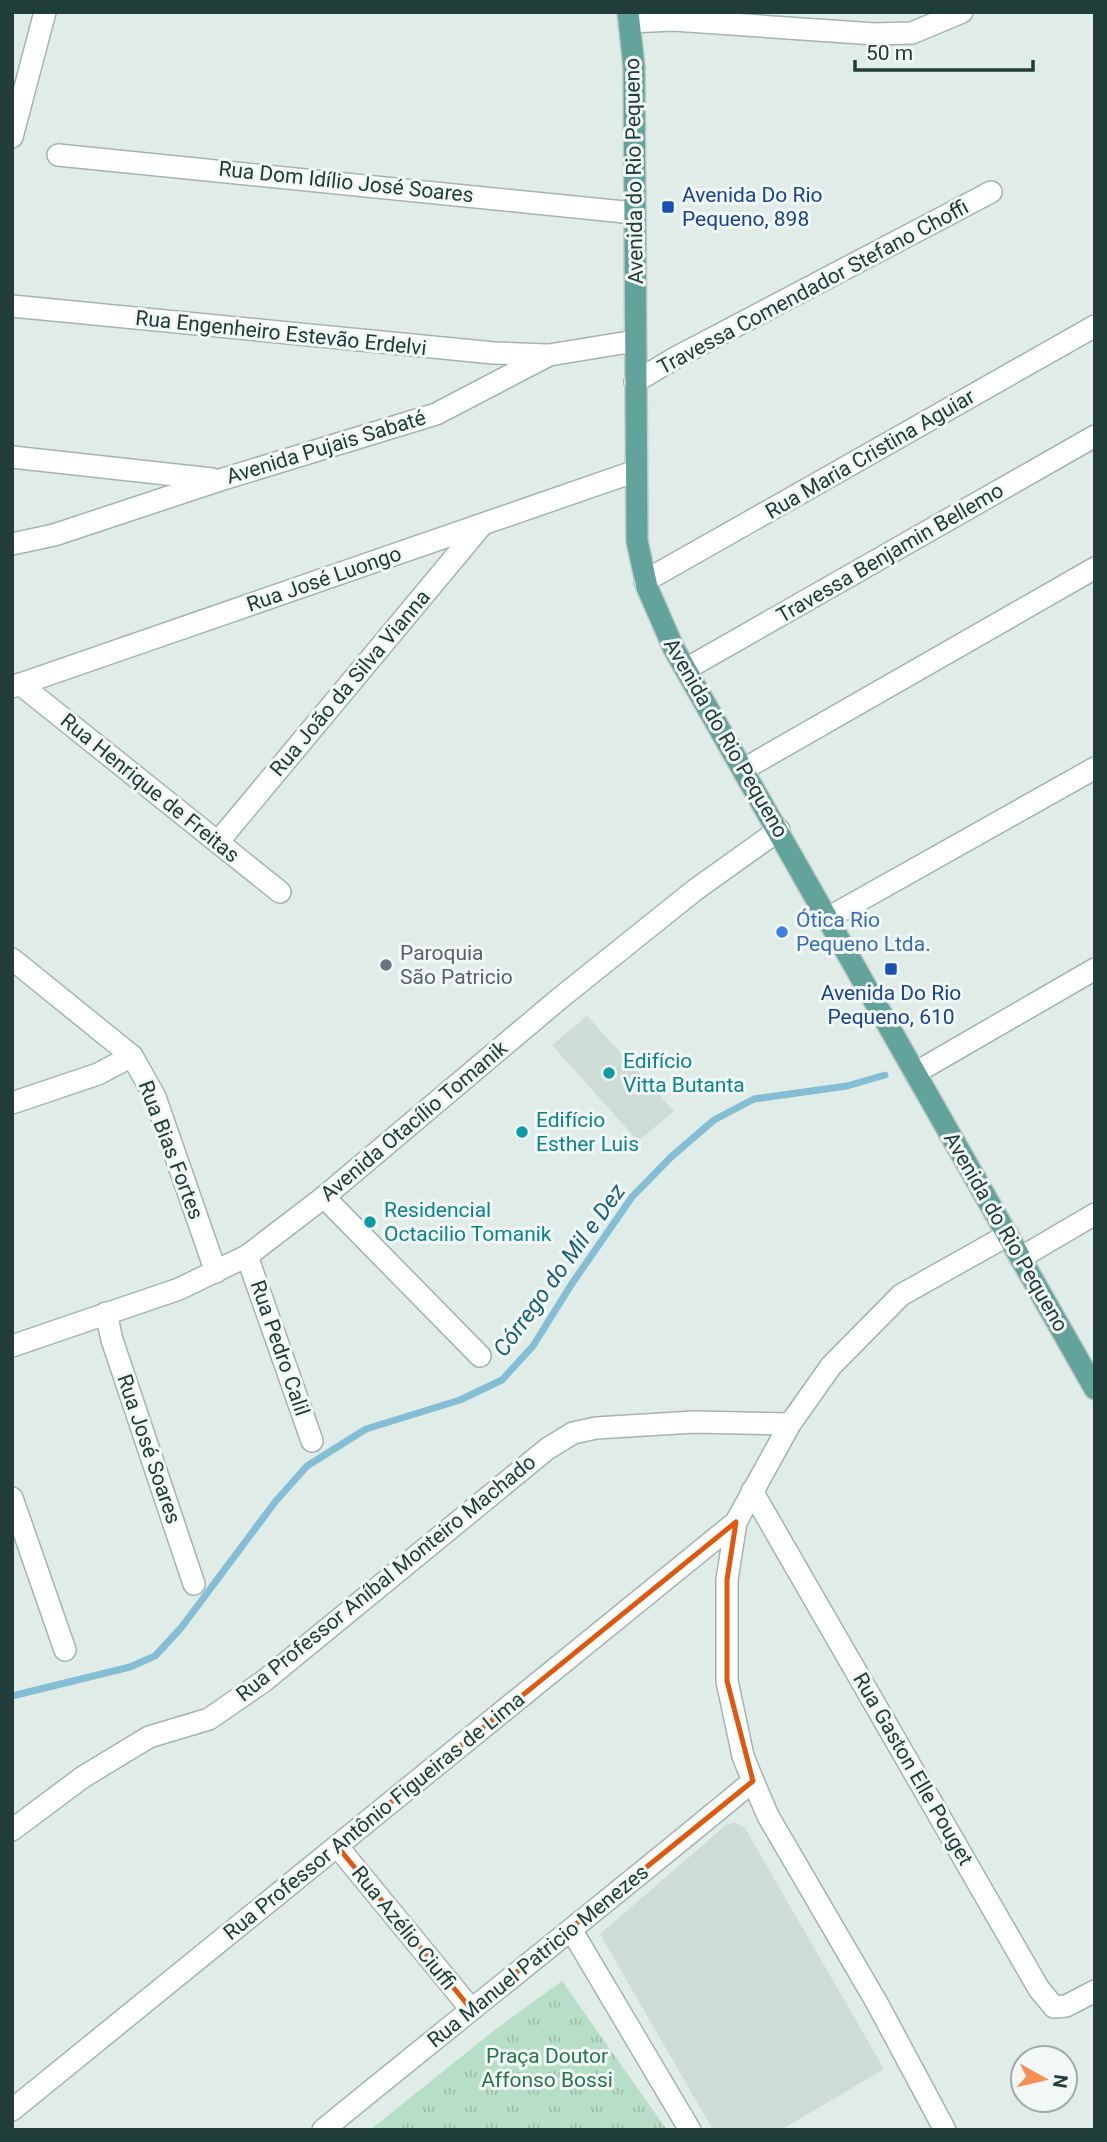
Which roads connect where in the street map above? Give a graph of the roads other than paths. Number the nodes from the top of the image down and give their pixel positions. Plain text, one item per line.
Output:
1 (45, 12) edge
2 (962, 12) edge
3 (628, 17) edge
4 (12, 137) edge
5 (58, 155) dead end
6 (991, 192) dead end
7 (634, 212) junction
8 (12, 306) edge
9 (1095, 326) edge
10 (635, 341) junction
11 (549, 355) junction
12 (635, 382) junction
13 (1095, 436) edge
14 (12, 457) edge
15 (636, 471) junction
16 (220, 480) junction
17 (482, 524) junction
18 (12, 544) edge
19 (1095, 568) edge
20 (645, 581) junction
21 (686, 669) junction
22 (16, 686) edge
23 (1095, 768) edge
24 (744, 769) junction
25 (779, 830) junction
26 (218, 842) junction
27 (280, 892) dead end
28 (828, 918) junction
29 (12, 959) edge
30 (1095, 969) edge
31 (132, 1056) junction
32 (915, 1073) junction
33 (12, 1103) edge
34 (324, 1198) junction
35 (1095, 1214) edge
36 (1008, 1236) junction
37 (247, 1256) junction
38 (1020, 1258) junction
39 (216, 1272) junction
40 (106, 1313) junction
41 (12, 1346) edge
42 (480, 1356) dead end
43 (1095, 1389) edge
44 (790, 1424) junction
45 (312, 1441) dead end
46 (752, 1491) junction
47 (12, 1498) edge
48 (736, 1522) junction
49 (194, 1584) dead end
50 (65, 1650) dead end
51 (753, 1781) junction
52 (12, 1830) edge
53 (337, 1846) junction
54 (572, 1931) junction
55 (1095, 1992) edge
56 (471, 2009) junction
57 (12, 2110) edge
58 (323, 2130) edge
59 (690, 2130) edge
60 (945, 2130) edge

1 - 4 street
2 - 3 street
3 - 7 main road, Avenida do Rio Pequeno
5 - 7 street, Rua Dom Idílio José Soares
6 - 12 street, Travessa Comendador Stefano Choffi
7 - 10 main road, Avenida do Rio Pequeno
8 - 11 street, Rua Engenheiro Estevão Erdelvi
9 - 20 street, Rua Maria Cristina Aguiar
10 - 11 street, Avenida Pujais Sabaté
10 - 12 main road, Avenida do Rio Pequeno
11 - 16 street, Avenida Pujais Sabaté
12 - 15 main road, Avenida do Rio Pequeno
13 - 21 street, Travessa Benjamin Bellemo
14 - 16 street
15 - 17 street, Rua José Luongo
15 - 20 main road, Avenida do Rio Pequeno
16 - 18 street, Avenida Pujais Sabaté
17 - 22 street, Rua José Luongo
17 - 26 street, Rua João da Silva Vianna
19 - 24 street
20 - 21 main road, Avenida do Rio Pequeno
21 - 24 main road, Avenida do Rio Pequeno
22 - 26 street, Rua Henrique de Freitas
23 - 28 street
24 - 25 main road, Avenida do Rio Pequeno
25 - 28 main road, Avenida do Rio Pequeno
25 - 34 street, Avenida Otacílio Tomanik
26 - 27 street, Rua Henrique de Freitas
28 - 32 main road, Avenida do Rio Pequeno
29 - 31 street, Rua Bias Fortes
30 - 32 street
31 - 33 street
31 - 39 street, Rua Bias Fortes
32 - 36 main road, Avenida do Rio Pequeno
34 - 37 street, Avenida Otacílio Tomanik
34 - 42 street
35 - 38 street
36 - 38 main road, Avenida do Rio Pequeno
36 - 44 street
37 - 39 street, Avenida Otacílio Tomanik
37 - 45 street, Rua Pedro Calil
38 - 43 main road, Avenida do Rio Pequeno
39 - 40 street, Avenida Otacílio Tomanik
40 - 41 street, Avenida Otacílio Tomanik
40 - 49 street, Rua José Soares
44 - 46 street
44 - 52 street, Rua Professor Aníbal Monteiro Machado
46 - 48 street
46 - 55 street, Rua Gaston Elle Pouget
47 - 50 street
48 - 51 street
48 - 53 street, Rua Professor Antônio Figueiras de Lima
51 - 54 street, Rua Manuel Patricio Menezes
51 - 60 street
53 - 56 street, Rua Azélio Ciuffi
53 - 57 street, Rua Professor Antônio Figueiras de Lima
54 - 56 street, Rua Manuel Patricio Menezes
54 - 59 street
56 - 58 street, Rua Manuel Patricio Menezes

